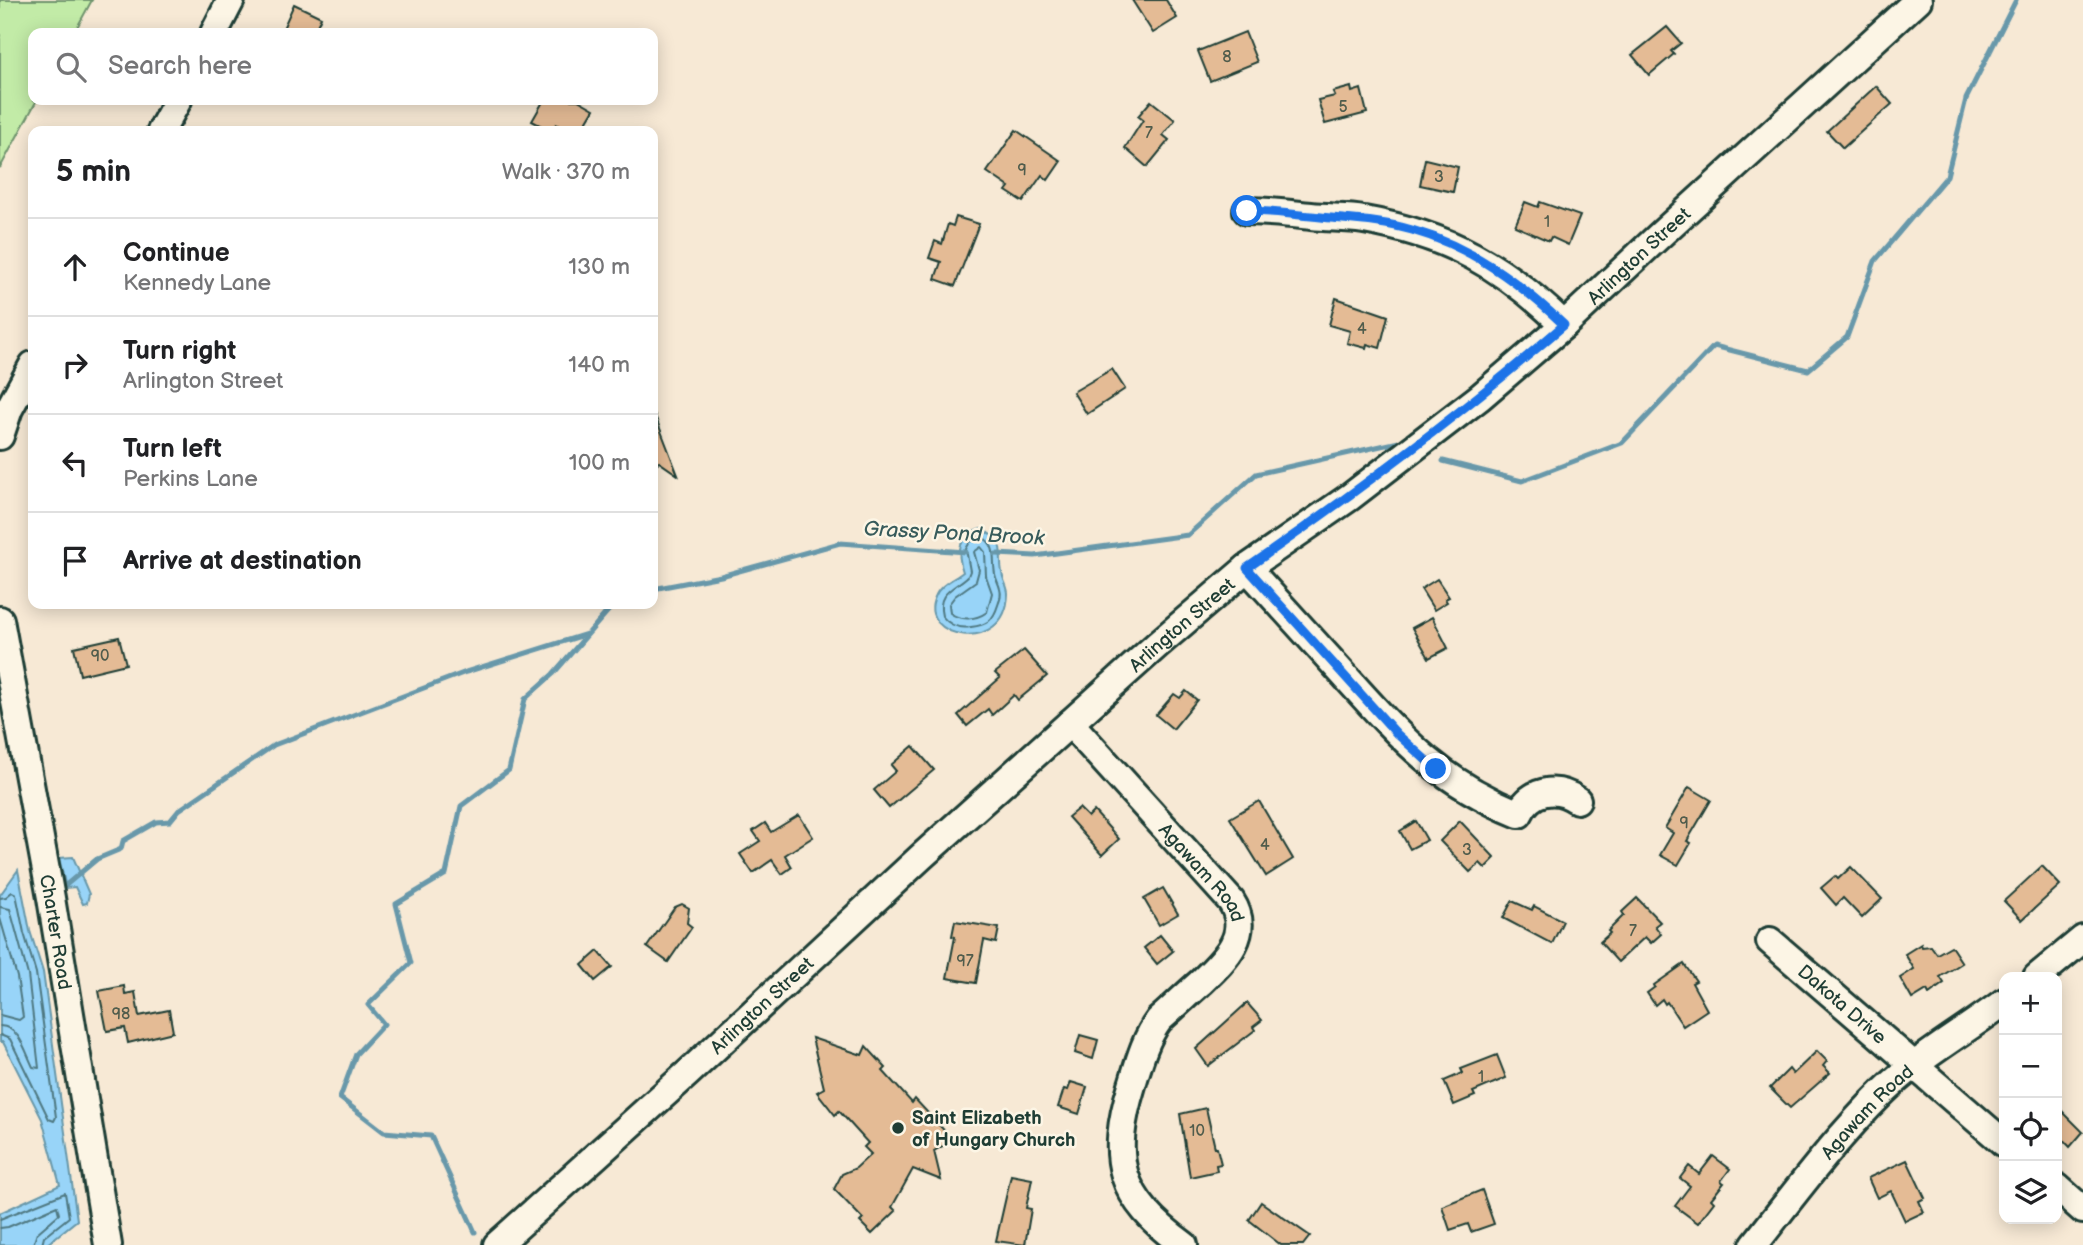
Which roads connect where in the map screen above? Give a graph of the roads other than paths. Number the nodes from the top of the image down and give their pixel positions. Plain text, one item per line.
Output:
1 (231, 0) edge
2 (1918, 0) edge
3 (217, 28) edge
4 (175, 105) edge
5 (164, 126) edge
6 (1247, 211) dead end
7 (1564, 325) junction
8 (28, 374) edge
9 (0, 436) edge
10 (1247, 568) junction
11 (0, 621) edge
12 (8, 717) edge
13 (1070, 723) junction
14 (1577, 800) dead end
15 (2083, 939) edge
16 (1770, 942) dead end
17 (2043, 972) edge
18 (1999, 1006) edge
19 (1914, 1066) junction
20 (1999, 1139) edge
21 (2062, 1191) edge
22 (2083, 1210) edge
23 (108, 1245) edge
24 (497, 1245) edge
25 (1184, 1245) edge
26 (1754, 1245) edge

1 - 3 street
2 - 7 street, Arlington Street
4 - 5 street
6 - 7 street
7 - 10 street, Arlington Street
8 - 9 street
10 - 13 street, Arlington Street
10 - 14 street
11 - 12 street, Charter Road
12 - 23 street, Charter Road
13 - 24 street, Arlington Street
13 - 25 street, Agawam Road
15 - 17 street
16 - 19 street, Dakota Drive
18 - 19 street, Agawam Road
19 - 20 street, Dakota Drive
19 - 26 street, Agawam Road
21 - 22 street

